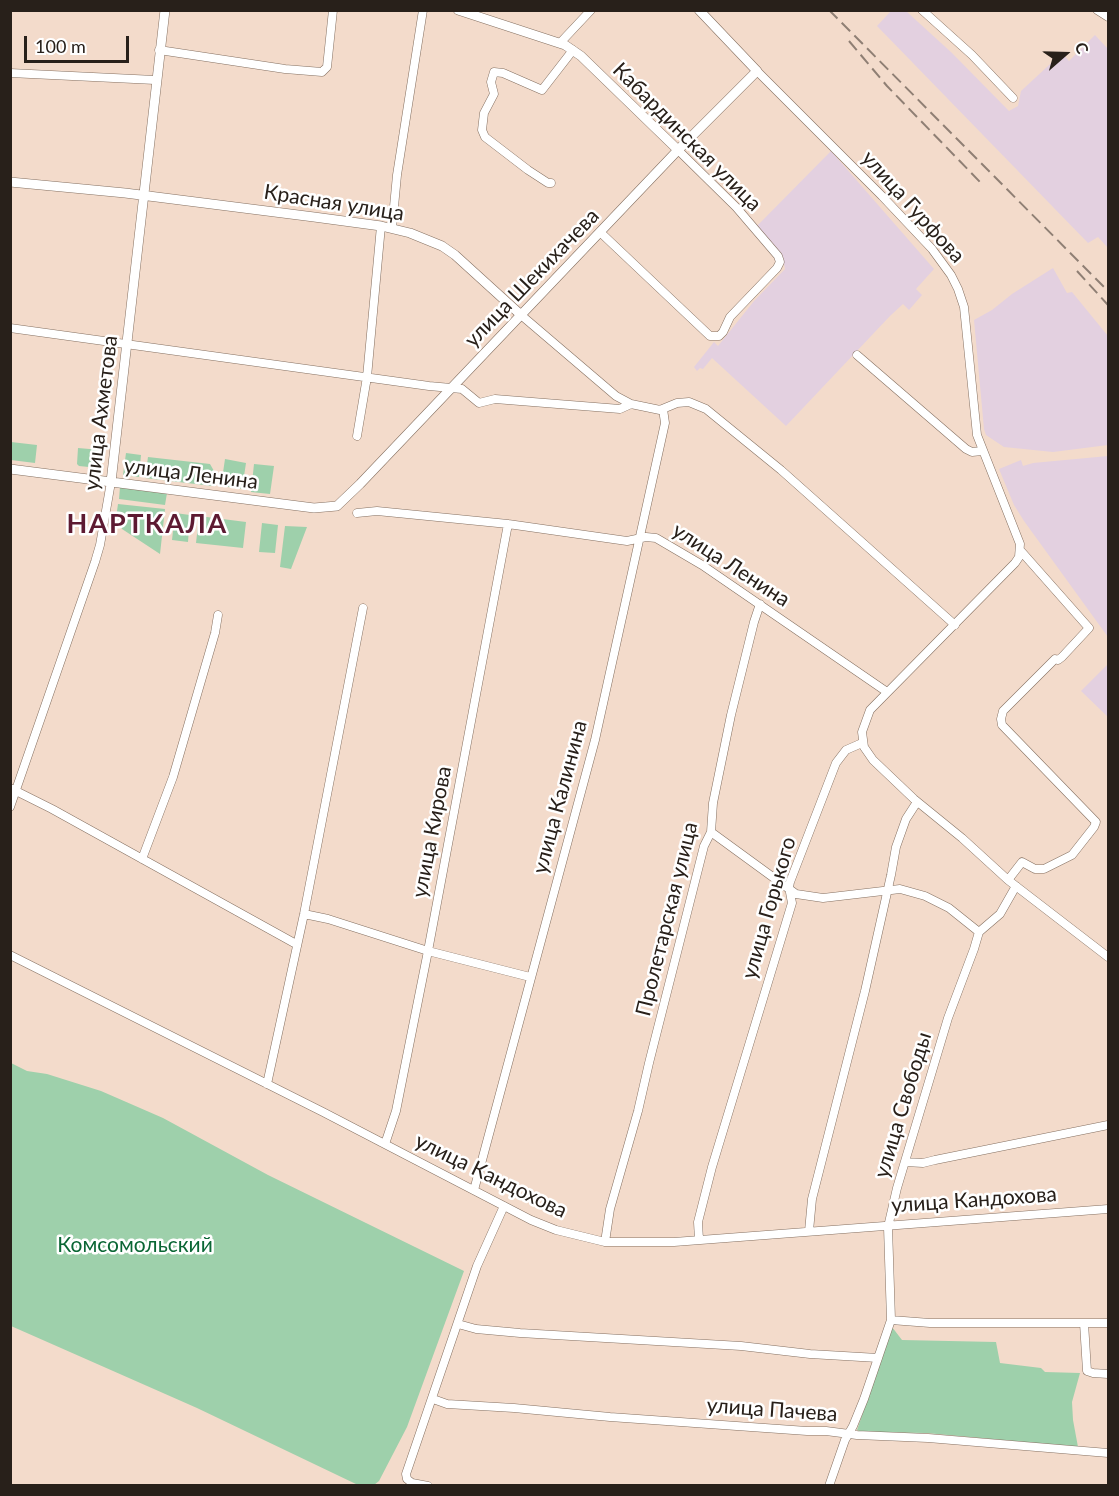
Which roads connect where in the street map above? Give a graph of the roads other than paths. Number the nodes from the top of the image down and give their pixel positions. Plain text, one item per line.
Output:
1 (165, 10) edge
2 (333, 10) edge
3 (423, 10) edge
4 (458, 10) edge
5 (591, 10) edge
6 (699, 10) edge
7 (922, 10) edge
8 (1097, 10) edge
9 (1108, 17) edge
10 (560, 43) junction
11 (159, 50) junction
12 (573, 50) junction
13 (757, 71) junction
14 (10, 73) edge
15 (155, 80) junction
16 (1013, 98) dead end
17 (678, 150) junction
18 (10, 182) edge
19 (551, 183) dead end
20 (144, 196) junction
21 (381, 226) junction
22 (392, 228) junction
23 (600, 232) junction
24 (521, 315) junction
25 (10, 327) edge
26 (127, 344) junction
27 (857, 355) dead end
28 (367, 377) junction
29 (450, 388) junction
30 (630, 404) junction
31 (663, 409) junction
32 (357, 436) dead end
33 (982, 452) junction
34 (10, 469) edge
35 (111, 482) junction
36 (331, 507) joint
37 (357, 513) dead end
38 (508, 525) junction
39 (640, 538) junction
40 (1020, 550) junction
41 (760, 604) junction
42 (363, 608) dead end
43 (218, 615) dead end
44 (955, 625) junction
45 (887, 692) junction
46 (862, 742) junction
47 (13, 789) edge
48 (917, 801) junction
49 (10, 807) edge
50 (711, 832) junction
51 (142, 859) junction
52 (1008, 880) junction
53 (1016, 886) junction
54 (888, 889) junction
55 (790, 891) junction
56 (304, 914) junction
57 (979, 932) junction
58 (296, 944) junction
59 (428, 951) junction
60 (10, 955) edge
61 (1108, 957) edge
62 (530, 977) junction
63 (267, 1084) junction
64 (1108, 1125) edge
65 (385, 1144) junction
66 (906, 1162) junction
67 (474, 1190) junction
68 (504, 1206) junction
69 (1108, 1209) edge
70 (889, 1224) junction
71 (809, 1232) junction
72 (699, 1240) junction
73 (605, 1242) junction
74 (891, 1320) junction
75 (1084, 1323) junction
76 (1108, 1323) edge
77 (458, 1324) junction
78 (878, 1358) junction
79 (1108, 1374) edge
80 (433, 1399) junction
81 (849, 1434) junction
82 (1108, 1453) edge
83 (428, 1485) edge
84 (829, 1485) edge

1 - 11 street, улица Ахметова
2 - 11 street
3 - 22 street
4 - 10 street, Кабардинская улица
5 - 10 street
6 - 13 street, улица Гурфова
7 - 16 street
8 - 9 street
10 - 12 street, Кабардинская улица
11 - 15 street, улица Ахметова
12 - 17 street, Кабардинская улица
12 - 19 street
13 - 17 street, улица Шекихачева
13 - 33 street, улица Гурфова
14 - 15 street
15 - 20 street, улица Ахметова
17 - 23 street, улица Шекихачева
17 - 23 street, Кабардинская улица
18 - 20 street, Красная улица
20 - 21 street, Красная улица
20 - 26 street, улица Ахметова
21 - 22 street, Красная улица
21 - 28 street
22 - 24 street, Красная улица
23 - 24 street, улица Шекихачева
24 - 29 street, улица Шекихачева
24 - 30 street, Красная улица
25 - 26 street
26 - 28 street
26 - 35 street, улица Ахметова
27 - 33 street
28 - 29 street
28 - 32 street
29 - 30 street
29 - 36 street, улица Шекихачева
30 - 31 street, Красная улица
31 - 39 street, улица Калинина
31 - 44 street, Красная улица
33 - 40 street, улица Гурфова
34 - 35 street, улица Ленина
35 - 36 street, улица Ленина
35 - 47 street, улица Ахметова
37 - 38 street, улица Ленина
38 - 39 street, улица Ленина
38 - 59 street, улица Кирова
39 - 41 street, улица Ленина
39 - 62 street, улица Калинина
40 - 44 street
40 - 52 street
41 - 45 street, улица Ленина
41 - 50 street, Пролетарская улица
42 - 56 street
43 - 51 street
44 - 45 street
45 - 46 street
46 - 48 street
46 - 55 street, улица Горького
47 - 49 street, улица Ахметова
47 - 51 street
48 - 52 street
48 - 54 street
50 - 55 street
50 - 73 street, Пролетарская улица
51 - 58 street
52 - 53 street
53 - 57 street, улица Свободы
53 - 61 street
54 - 55 street
54 - 57 street
54 - 71 street
55 - 72 street, улица Горького
56 - 58 street
56 - 59 street
57 - 66 street, улица Свободы
58 - 63 street
59 - 62 street
59 - 65 street, улица Кирова
60 - 63 street, улица Кандохова
62 - 67 street, улица Калинина
63 - 65 street, улица Кандохова
64 - 66 street
65 - 67 street, улица Кандохова
66 - 70 street, улица Свободы
67 - 68 street, улица Кандохова
68 - 73 street, улица Кандохова
68 - 77 street
69 - 70 street, улица Кандохова
70 - 71 street, улица Кандохова
70 - 74 street, улица Свободы
71 - 72 street, улица Кандохова
72 - 73 street, улица Кандохова
74 - 75 street
74 - 78 street, улица Свободы
75 - 76 street
75 - 79 street
77 - 78 street
77 - 80 street
78 - 81 street, улица Свободы
80 - 81 street, улица Пачева
80 - 83 street
81 - 82 street, улица Пачева
81 - 84 street, улица Свободы

